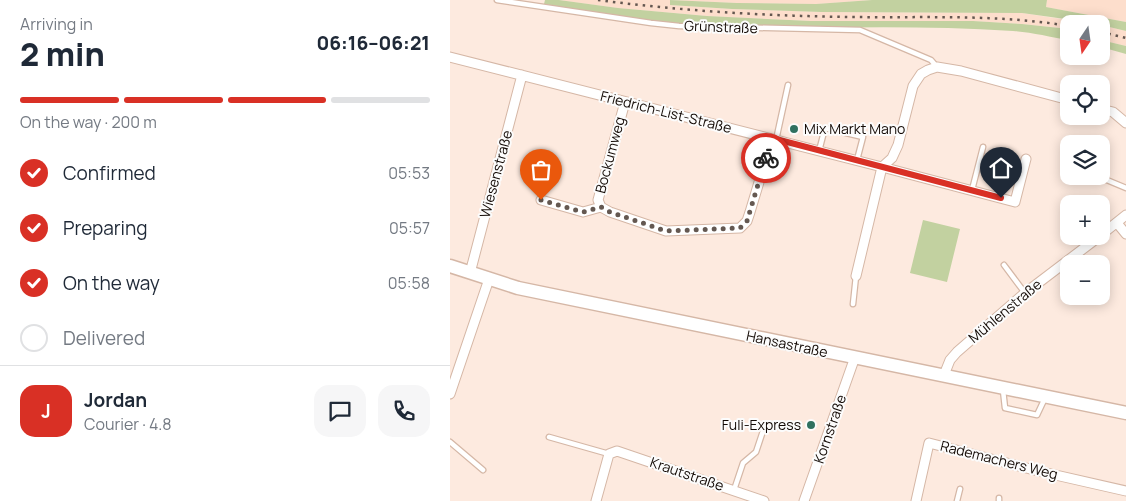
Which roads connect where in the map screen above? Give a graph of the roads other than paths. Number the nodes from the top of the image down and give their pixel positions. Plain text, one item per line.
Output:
1 (498, 0) edge
2 (450, 57) edge
3 (937, 67) junction
4 (522, 75) junction
5 (788, 85) dead end
6 (1060, 98) edge
7 (625, 102) junction
8 (1110, 111) edge
9 (1126, 123) edge
10 (774, 139) junction
11 (984, 147) dead end
12 (819, 151) junction
13 (1026, 159) dead end
14 (857, 161) junction
15 (882, 167) junction
16 (1110, 181) edge
17 (1126, 188) edge
18 (972, 190) junction
19 (541, 200) dead end
20 (601, 207) junction
21 (1126, 214) edge
22 (1117, 223) junction
23 (1110, 228) edge
24 (1126, 234) edge
25 (1088, 245) edge
26 (1004, 265) dead end
27 (450, 266) edge
28 (470, 273) junction
29 (856, 276) joint
30 (489, 279) junction
31 (1025, 293) junction
32 (853, 304) dead end
33 (855, 357) junction
34 (944, 375) junction
35 (1003, 388) junction
36 (450, 394) edge
37 (1046, 397) junction
38 (1126, 414) edge
39 (765, 425) dead end
40 (549, 437) dead end
41 (450, 442) edge
42 (609, 454) junction
43 (483, 470) dead end
44 (960, 489) dead end
45 (734, 490) junction
46 (1126, 491) edge
47 (596, 501) edge
48 (764, 501) edge
49 (804, 501) edge
50 (916, 501) edge
51 (957, 501) edge

1 - 3 lane, Grünstraße
2 - 4 street, Friedrich-List-Straße
3 - 6 street
3 - 15 street
4 - 7 street, Friedrich-List-Straße
4 - 28 street, Wiesenstraße
5 - 10 lane
7 - 10 street, Friedrich-List-Straße
7 - 20 street, Bockumweg
8 - 9 street
10 - 12 street, Friedrich-List-Straße
10 - 20 street, Bockumweg
11 - 18 lane
12 - 14 street, Friedrich-List-Straße
12 - 14 lane
13 - 18 street, Friedrich-List-Straße
14 - 15 street, Friedrich-List-Straße
15 - 18 street, Friedrich-List-Straße
15 - 29 street
16 - 17 lane
19 - 20 street, Bockumweg
21 - 22 street, Mühlenstraße
22 - 23 street, Mühlenstraße
22 - 24 street
25 - 31 street, Mühlenstraße
26 - 31 lane
27 - 28 main road, Hansastraße
28 - 30 main road, Hansastraße
29 - 32 lane
30 - 33 main road, Hansastraße
30 - 36 street
31 - 34 street, Mühlenstraße
33 - 34 main road, Hansastraße
33 - 49 street, Kornstraße
34 - 35 main road, Hansastraße
35 - 37 main road, Hansastraße
35 - 37 lane
37 - 38 main road, Hansastraße
39 - 45 lane
40 - 42 lane
41 - 43 lane
42 - 45 street, Krautstraße
42 - 47 street
44 - 51 lane
45 - 48 street, Krautstraße
46 - 50 street, Rademachers Weg

